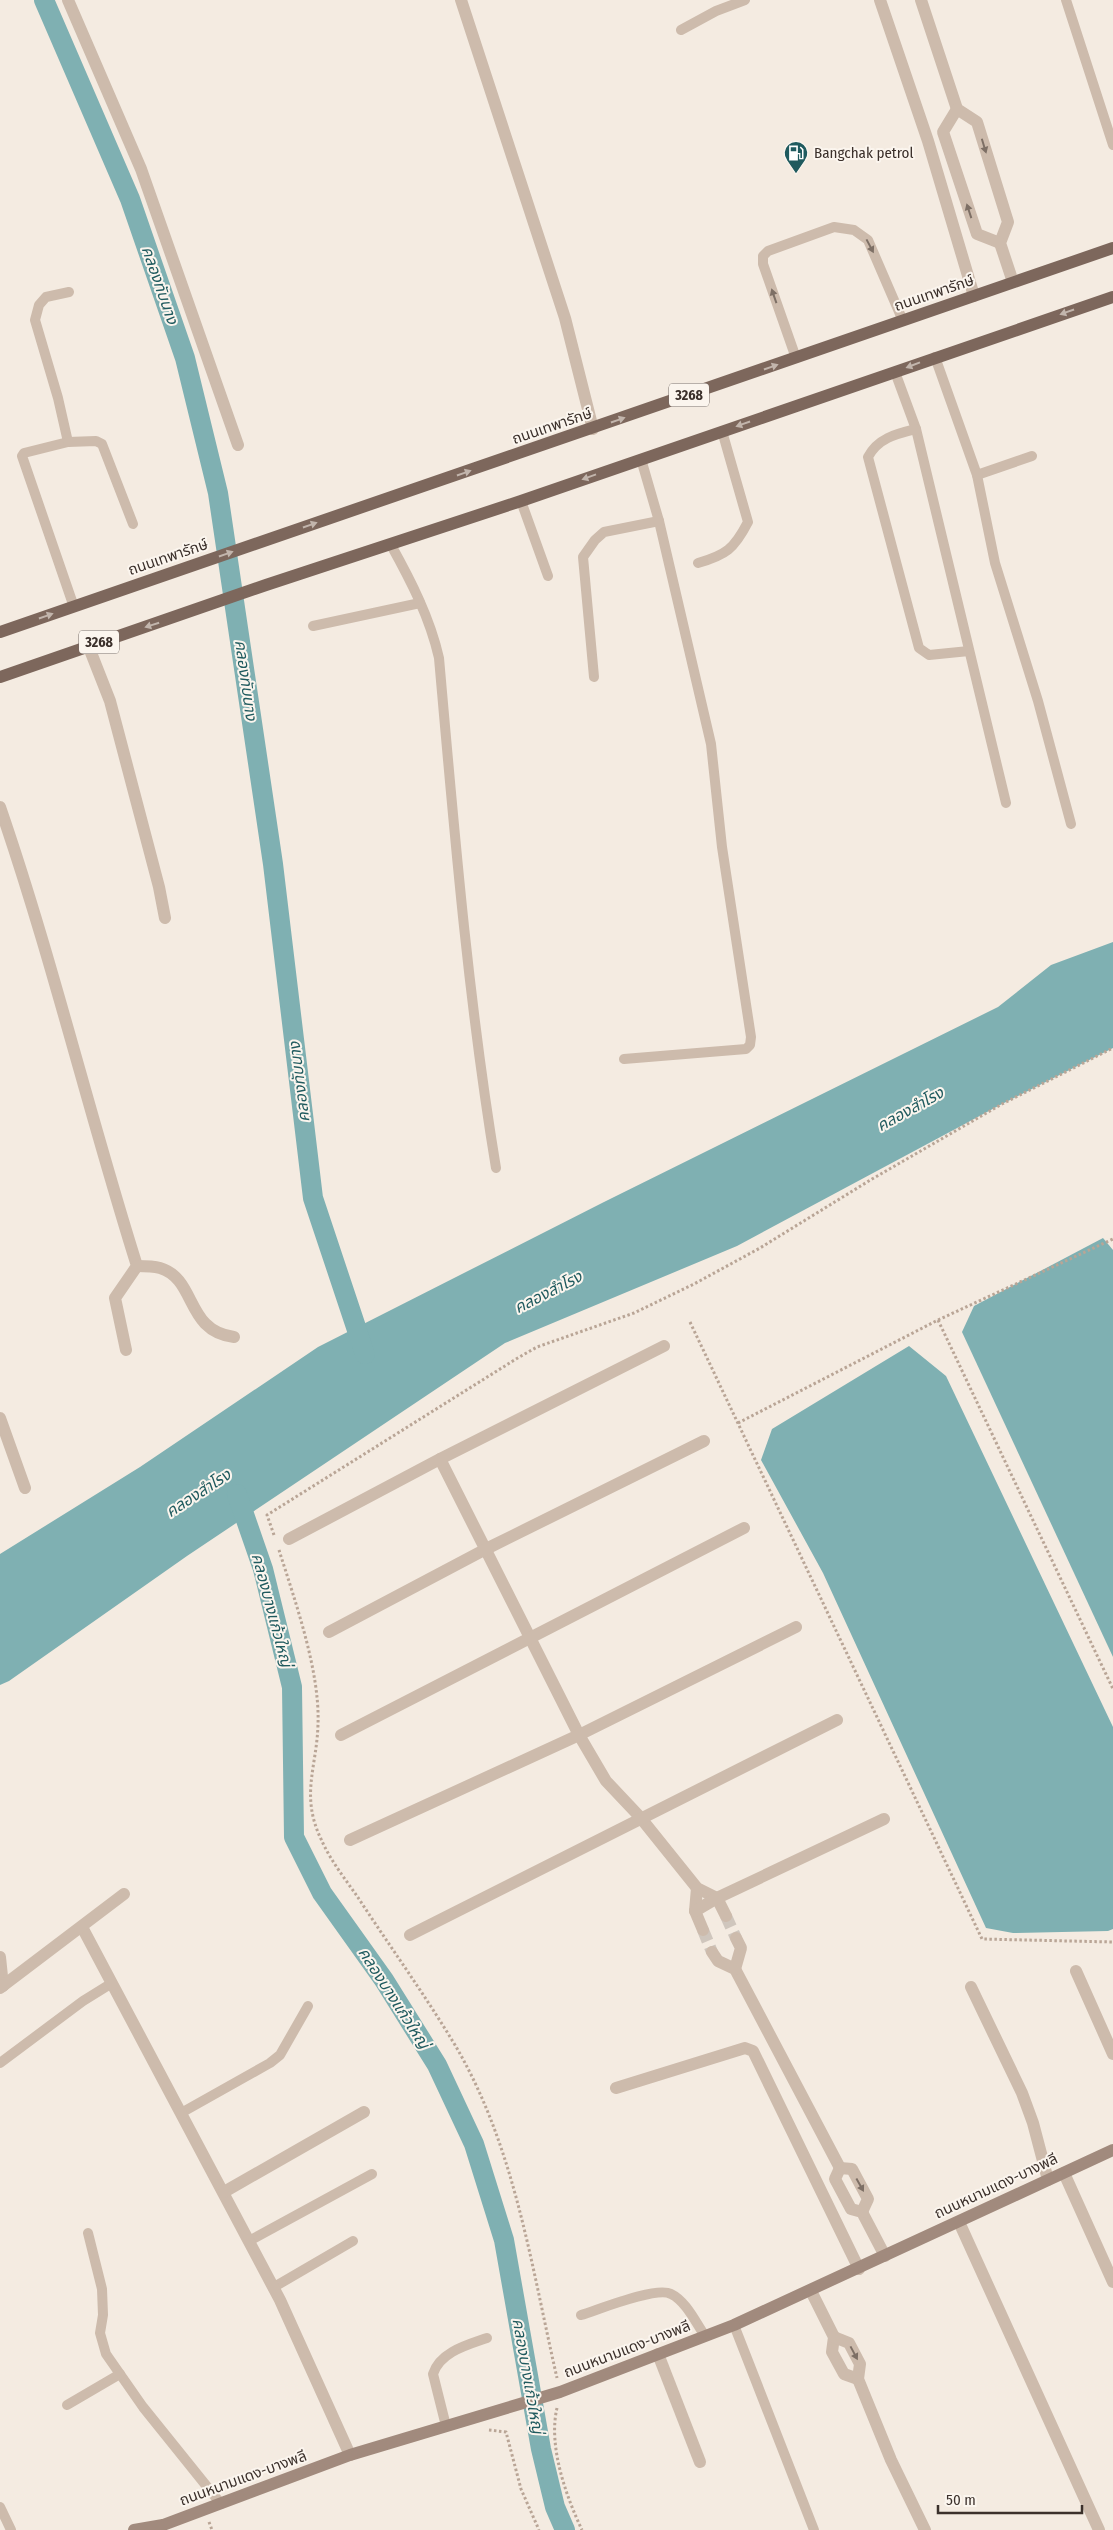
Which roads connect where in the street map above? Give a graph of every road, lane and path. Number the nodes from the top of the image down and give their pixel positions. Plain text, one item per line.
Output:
1 (68, 0) edge
2 (461, 0) edge
3 (745, 0) edge
4 (880, 0) edge
5 (921, 0) edge
6 (1066, 0) edge
7 (681, 30) dead end
8 (957, 109) junction
9 (1113, 145) edge
10 (1000, 243) junction
11 (1113, 248) edge
12 (1013, 282) junction
13 (69, 292) dead end
14 (974, 296) junction
15 (1113, 297) edge
16 (903, 321) junction
17 (935, 357) junction
18 (796, 358) junction
19 (895, 372) junction
20 (593, 429) junction
21 (916, 429) junction
22 (722, 431) junction
23 (68, 442) junction
24 (238, 445) dead end
25 (1032, 456) dead end
26 (640, 459) junction
27 (977, 475) junction
28 (521, 501) junction
29 (659, 521) junction
30 (133, 524) dead end
31 (391, 545) junction
32 (698, 563) dead end
33 (548, 576) dead end
34 (420, 603) junction
35 (74, 606) junction
36 (313, 626) dead end
37 (0, 632) edge
38 (88, 645) junction
39 (969, 651) junction
40 (0, 677) edge
41 (594, 677) dead end
42 (1006, 803) dead end
43 (0, 807) edge
44 (1071, 824) dead end
45 (165, 918) dead end
46 (1113, 1048) edge
47 (1102, 1053) dead end
48 (624, 1059) dead end
49 (496, 1168) dead end
50 (1113, 1239) edge
51 (137, 1266) junction
52 (938, 1320) junction
53 (690, 1322) dead end
54 (234, 1336) dead end
55 (664, 1346) dead end
56 (126, 1350) dead end
57 (0, 1418) edge
58 (738, 1424) junction
59 (704, 1442) dead end
60 (440, 1459) junction
61 (25, 1488) dead end
62 (744, 1528) dead end
63 (289, 1539) dead end
64 (486, 1549) junction
65 (796, 1627) dead end
66 (329, 1632) dead end
67 (530, 1638) junction
68 (1113, 1688) edge
69 (837, 1720) dead end
70 (340, 1735) dead end
71 (579, 1735) junction
72 (640, 1818) junction
73 (884, 1819) dead end
74 (350, 1840) dead end
75 (696, 1888) junction
76 (124, 1894) dead end
77 (717, 1898) junction
78 (695, 1911) junction
79 (726, 1916) tunnel mouth
80 (82, 1927) junction
81 (703, 1930) tunnel mouth
82 (410, 1935) dead end
83 (736, 1938) tunnel mouth
84 (1113, 1942) edge
85 (712, 1952) tunnel mouth
86 (0, 1957) edge
87 (735, 1969) junction
88 (1076, 1971) dead end
89 (112, 1983) junction
90 (1, 1987) edge
91 (971, 1987) dead end
92 (308, 2006) dead end
93 (1113, 2054) edge
94 (0, 2063) edge
95 (616, 2088) dead end
96 (364, 2112) dead end
97 (182, 2113) junction
98 (1113, 2150) edge
99 (840, 2168) junction
100 (1064, 2173) junction
101 (372, 2174) dead end
102 (1048, 2180) junction
103 (224, 2192) junction
104 (862, 2212) junction
105 (959, 2222) junction
106 (88, 2233) dead end
107 (249, 2240) junction
108 (353, 2241) dead end
109 (885, 2256) junction
110 (859, 2269) junction
111 (1113, 2282) edge
112 (274, 2287) junction
113 (812, 2291) junction
114 (580, 2315) dead end
115 (734, 2325) junction
116 (705, 2336) junction
117 (834, 2337) junction
118 (486, 2338) dead end
119 (658, 2354) junction
120 (120, 2374) junction
121 (858, 2379) junction
122 (560, 2392) junction
123 (66, 2405) dead end
124 (477, 2416) junction
125 (446, 2426) junction
126 (350, 2455) junction
127 (700, 2462) dead end
128 (221, 2504) junction
129 (0, 2507) edge
130 (11, 2530) edge
131 (134, 2530) edge
132 (539, 2530) edge
133 (582, 2530) edge
134 (814, 2530) edge
135 (925, 2530) edge
136 (1099, 2530) edge

1 - 24 street
2 - 20 street
3 - 7 lane
4 - 14 street
5 - 8 street
6 - 9 lane
8 -> 10 street
10 -> 8 street
10 - 12 street
11 - 12 main road, ถนนเทพารักษ์ / 3268
12 - 14 main road, ถนนเทพารักษ์ / 3268
13 - 23 lane
14 - 16 main road, ถนนเทพารักษ์ / 3268
15 -> 17 main road, 3268
16 - 18 main road, ถนนเทพารักษ์ / 3268
18 -> 16 lane
17 -> 19 main road, 3268
17 - 27 lane
20 -> 18 main road, ถนนเทพารักษ์ / 3268
19 - 21 lane
19 -> 22 main road, 3268
35 -> 20 main road, ถนนเทพารักษ์ / 3268
21 - 39 lane
21 - 39 lane
22 - 26 main road, 3268
22 - 32 lane
23 - 30 lane
23 - 35 lane
25 - 27 lane
26 -> 28 main road, 3268
26 - 29 lane
27 - 44 lane
28 - 31 main road, 3268
28 - 33 lane
29 - 41 lane
29 - 48 lane
31 - 34 lane
31 -> 38 main road, 3268
34 - 36 lane
34 - 49 lane
37 -> 35 main road, ถนนเทพารักษ์ / 3268
38 - 40 main road, 3268
38 - 45 street
39 - 42 lane
43 - 51 street
46 - 47 path
50 - 52 path
51 - 54 street
51 - 56 street
52 - 58 path
52 - 68 path
53 - 58 path
55 - 60 street
57 - 61 street
58 - 84 path
59 - 64 street
60 - 63 street
60 - 64 street
62 - 67 street
64 - 66 street
64 - 67 street
65 - 71 street
67 - 70 street
67 - 71 street
69 - 72 street
71 - 72 street
71 - 74 street
72 - 75 street
72 - 82 street
73 - 77 street
75 - 77 street
75 - 78 street
76 - 80 street
77 - 78 street
77 - 79 street
78 - 81 street
80 - 89 street
80 - 90 street
83 - 87 street
85 - 87 street
86 - 90 street
87 - 99 street
88 - 93 street
89 - 94 lane
89 - 97 street
91 - 102 street
92 - 97 lane
95 - 110 street
96 - 103 street
97 - 103 street
98 - 100 main road, ถนนหนามแดง-บางพลี
99 - 104 street
99 -> 104 street
100 - 102 main road, ถนนหนามแดง-บางพลี
100 - 111 street
101 - 107 lane
102 - 105 main road, ถนนหนามแดง-บางพลี
103 - 107 street
104 - 109 street
105 - 109 main road, ถนนหนามแดง-บางพลี
105 - 136 street
106 - 120 lane
107 - 112 street
108 - 112 lane
109 - 110 main road, ถนนหนามแดง-บางพลี
110 - 113 main road, ถนนหนามแดง-บางพลี
112 - 126 street
113 - 115 main road, ถนนหนามแดง-บางพลี
113 - 117 street
114 - 116 lane
115 - 116 main road, ถนนหนามแดง-บางพลี
115 - 134 lane
116 - 119 main road, ถนนหนามแดง-บางพลี
117 -> 121 street
117 - 121 street
118 - 125 lane
119 - 122 main road, ถนนหนามแดง-บางพลี
119 - 127 street
120 - 123 lane
120 - 128 lane
121 - 135 street
122 - 124 main road, ถนนหนามแดง-บางพลี
122 - 133 path
124 - 125 main road, ถนนหนามแดง-บางพลี
124 - 132 path
125 - 126 main road, ถนนหนามแดง-บางพลี
126 - 128 main road, ถนนหนามแดง-บางพลี
128 - 131 main road, ถนนหนามแดง-บางพลี
129 - 130 lane

